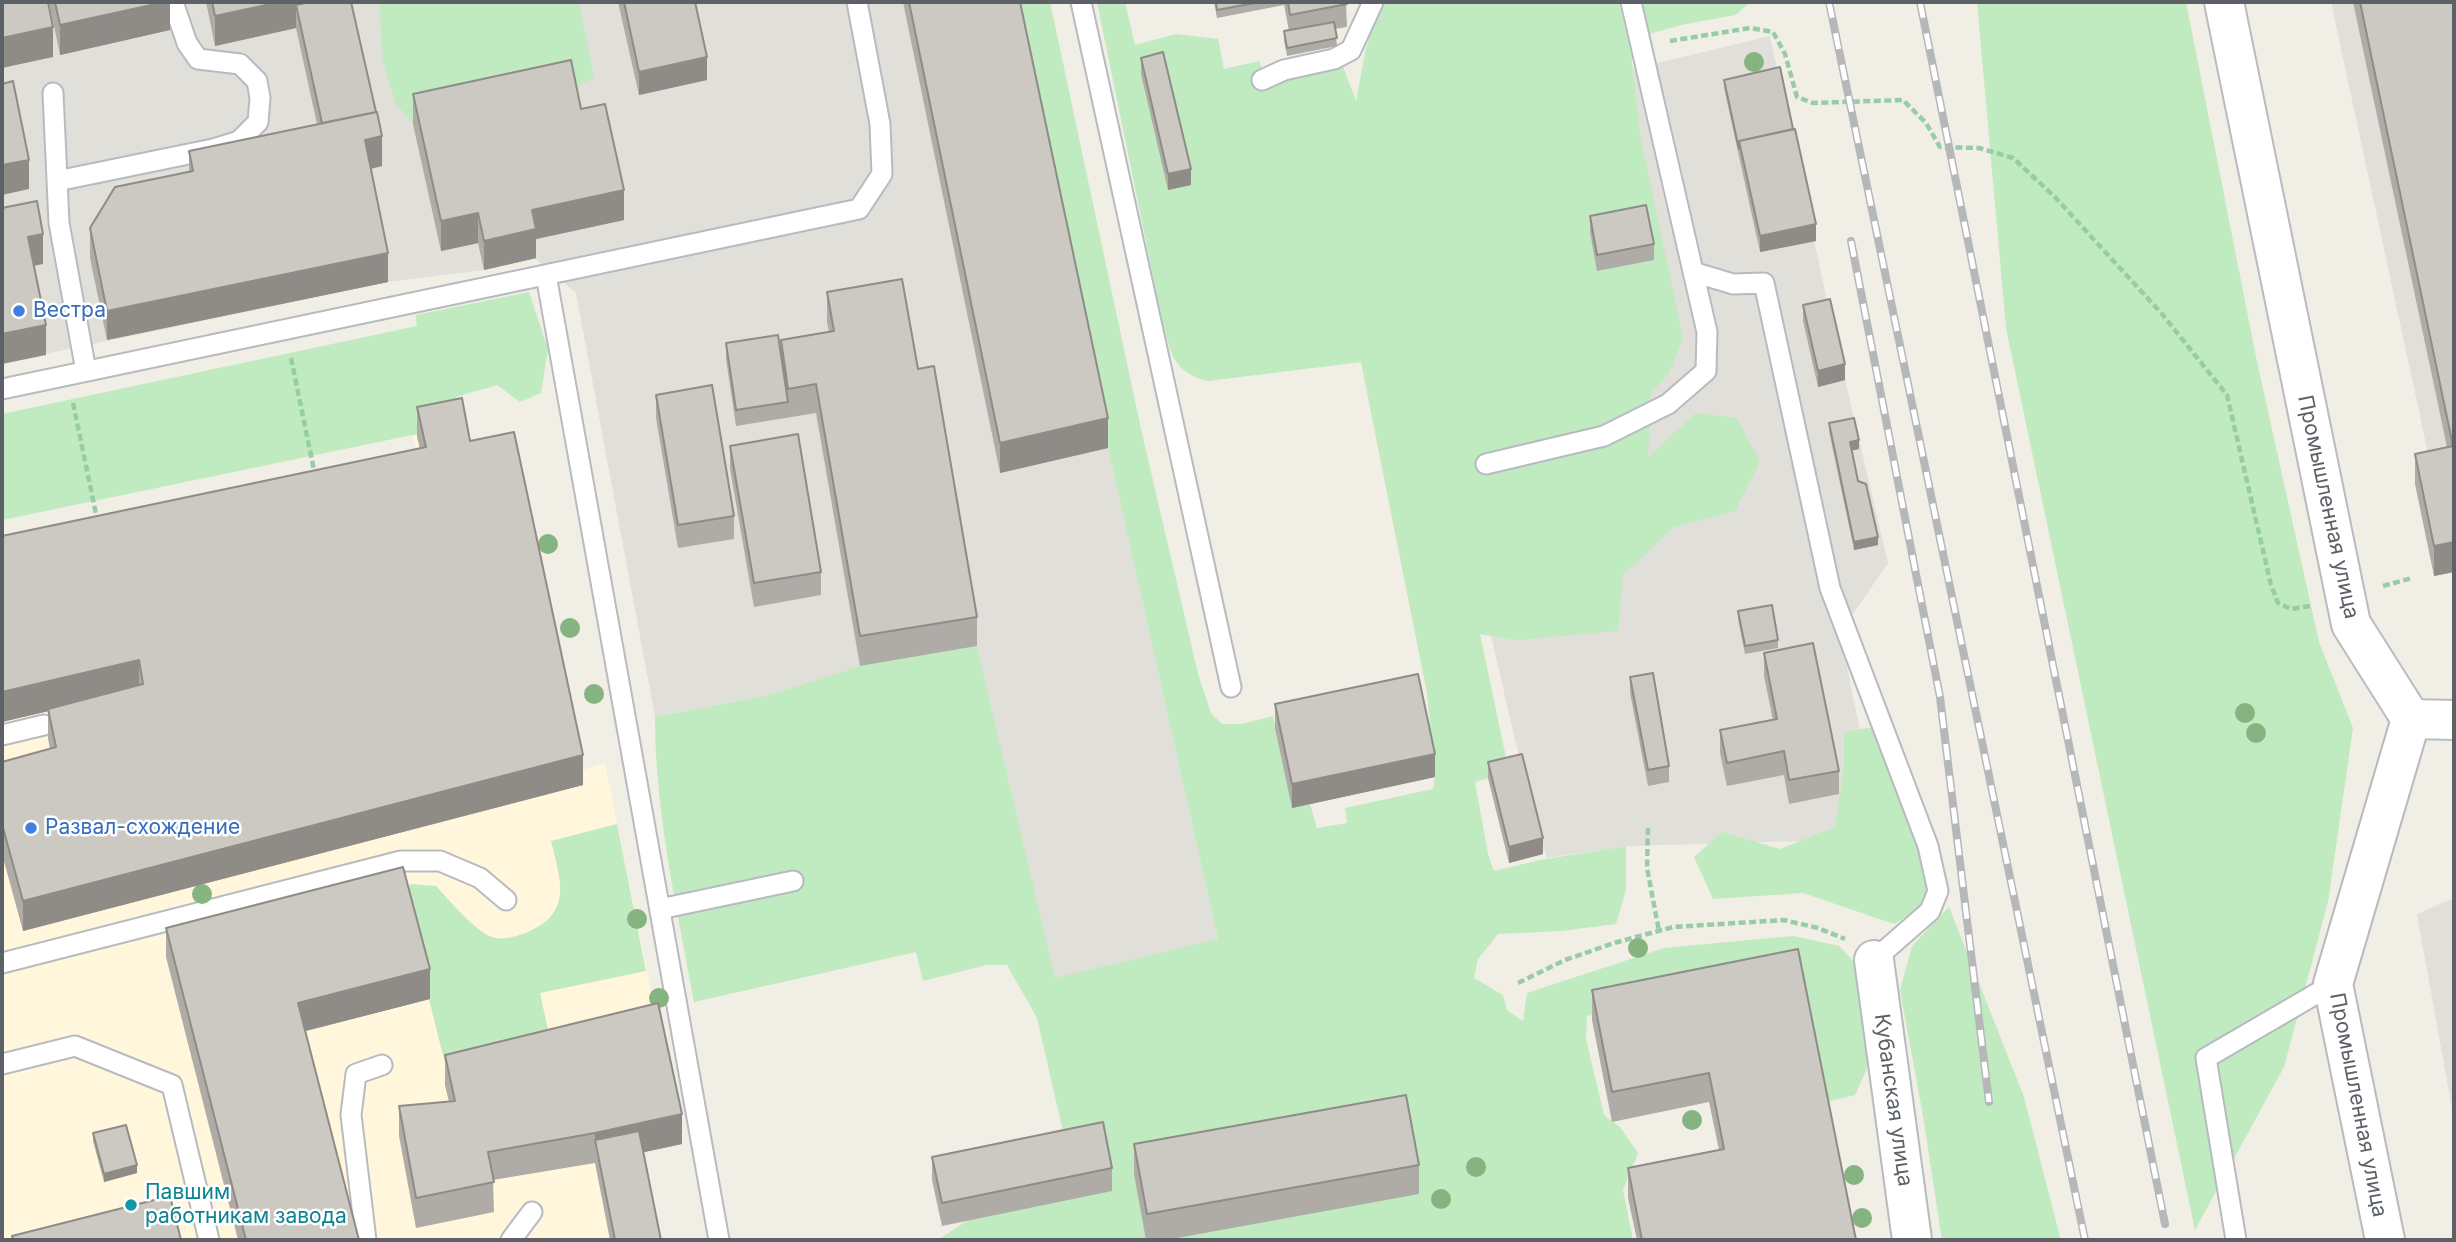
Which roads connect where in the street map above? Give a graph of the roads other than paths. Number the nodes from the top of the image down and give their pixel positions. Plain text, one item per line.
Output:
1 (173, 2) edge
2 (857, 2) edge
3 (1081, 2) edge
4 (1373, 2) edge
5 (1630, 2) edge
6 (2224, 2) edge
7 (1262, 80) dead end
8 (53, 93) dead end
9 (57, 181) junction
10 (1693, 272) junction
11 (546, 275) junction
12 (76, 373) junction
13 (2, 389) edge
14 (1486, 464) dead end
15 (1231, 687) dead end
16 (2411, 719) junction
17 (2454, 720) edge
18 (44, 725) dead end
19 (2, 735) edge
20 (793, 881) dead end
21 (506, 900) dead end
22 (660, 909) junction
23 (1874, 960) joint
24 (2, 963) edge
25 (2333, 984) junction
26 (2, 1064) edge
27 (382, 1065) dead end
28 (532, 1212) dead end
29 (209, 1240) edge
30 (366, 1240) edge
31 (511, 1240) edge
32 (719, 1240) edge
33 (1912, 1240) edge
34 (2236, 1240) edge
35 (2385, 1240) edge

1 - 9 lane
2 - 11 lane
3 - 15 lane
4 - 7 lane
5 - 10 lane
6 - 16 street, Промышленная улица
8 - 9 lane
9 - 12 lane
10 - 14 lane
10 - 23 lane
11 - 12 lane
11 - 22 lane
12 - 13 lane
16 - 17 street
16 - 25 street, Промышленная улица
18 - 19 lane
20 - 22 lane
21 - 24 lane
22 - 32 lane
23 - 33 street, Кубанская улица
25 - 34 lane
25 - 35 street, Промышленная улица
26 - 29 lane
27 - 30 lane
28 - 31 lane

